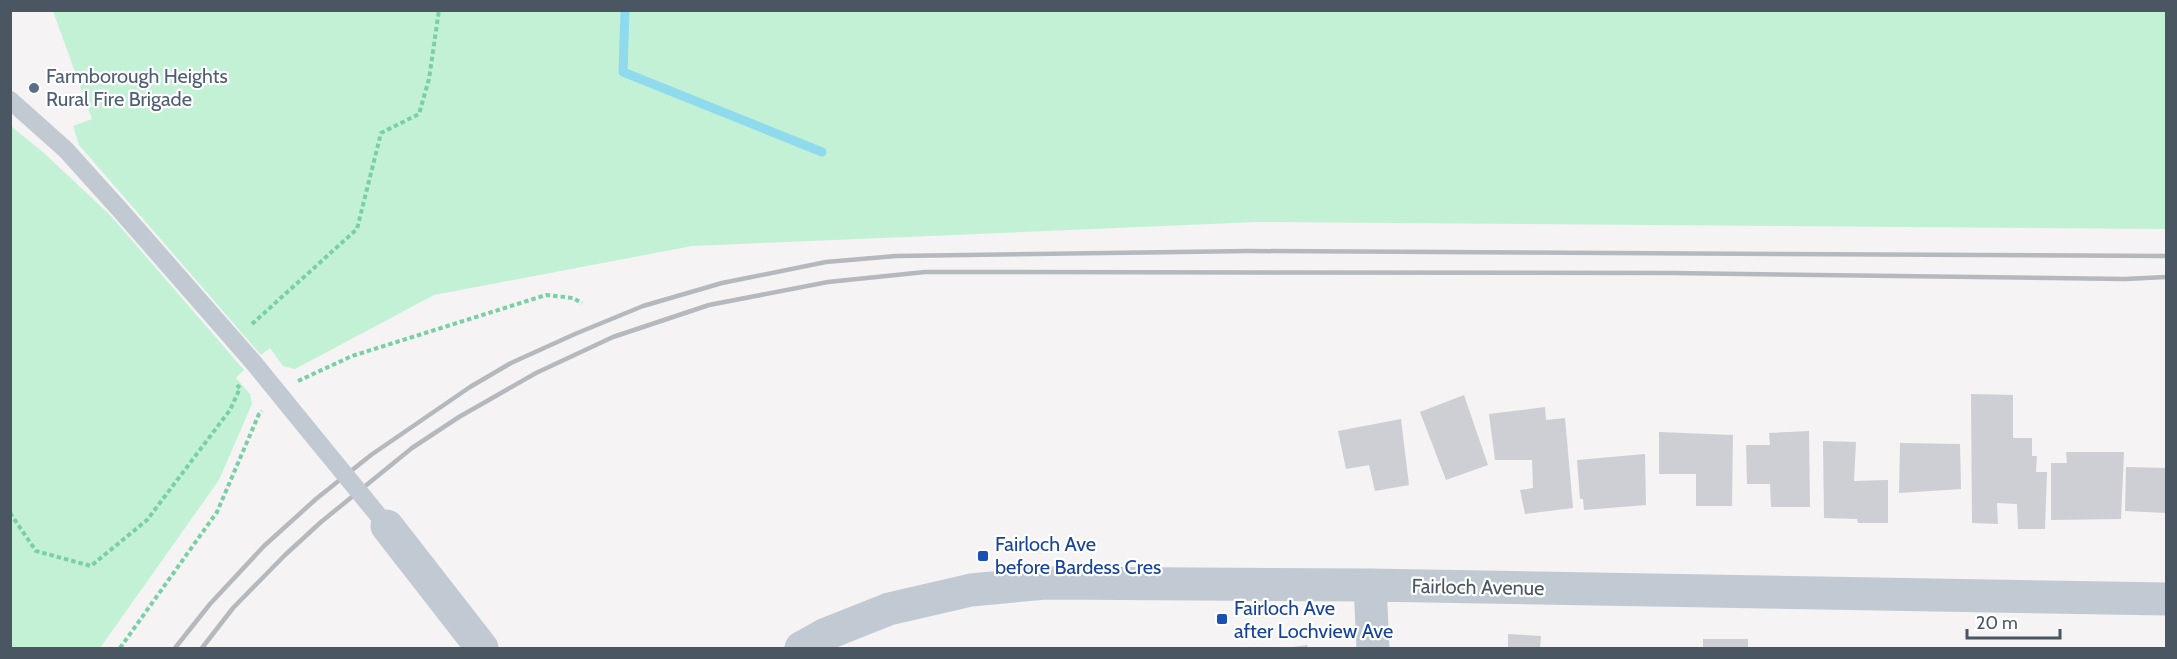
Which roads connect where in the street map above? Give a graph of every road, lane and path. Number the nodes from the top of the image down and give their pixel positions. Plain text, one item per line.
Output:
1 (439, 10) edge
2 (10, 100) edge
3 (582, 303) dead end
4 (234, 340) junction
5 (256, 367) junction
6 (302, 378) dead end
7 (260, 414) dead end
8 (10, 513) edge
9 (387, 526) joint
10 (1370, 585) junction
11 (2166, 599) edge
12 (820, 644) edge
13 (120, 648) edge
14 (482, 648) edge
15 (1372, 648) edge

1 - 4 path
2 - 4 lane
3 - 6 path
4 - 5 lane
5 - 8 path
5 - 9 lane, bridge
7 - 13 path
9 - 14 street
10 - 11 street, Fairloch Avenue
10 - 12 street, Fairloch Avenue
10 - 15 street

